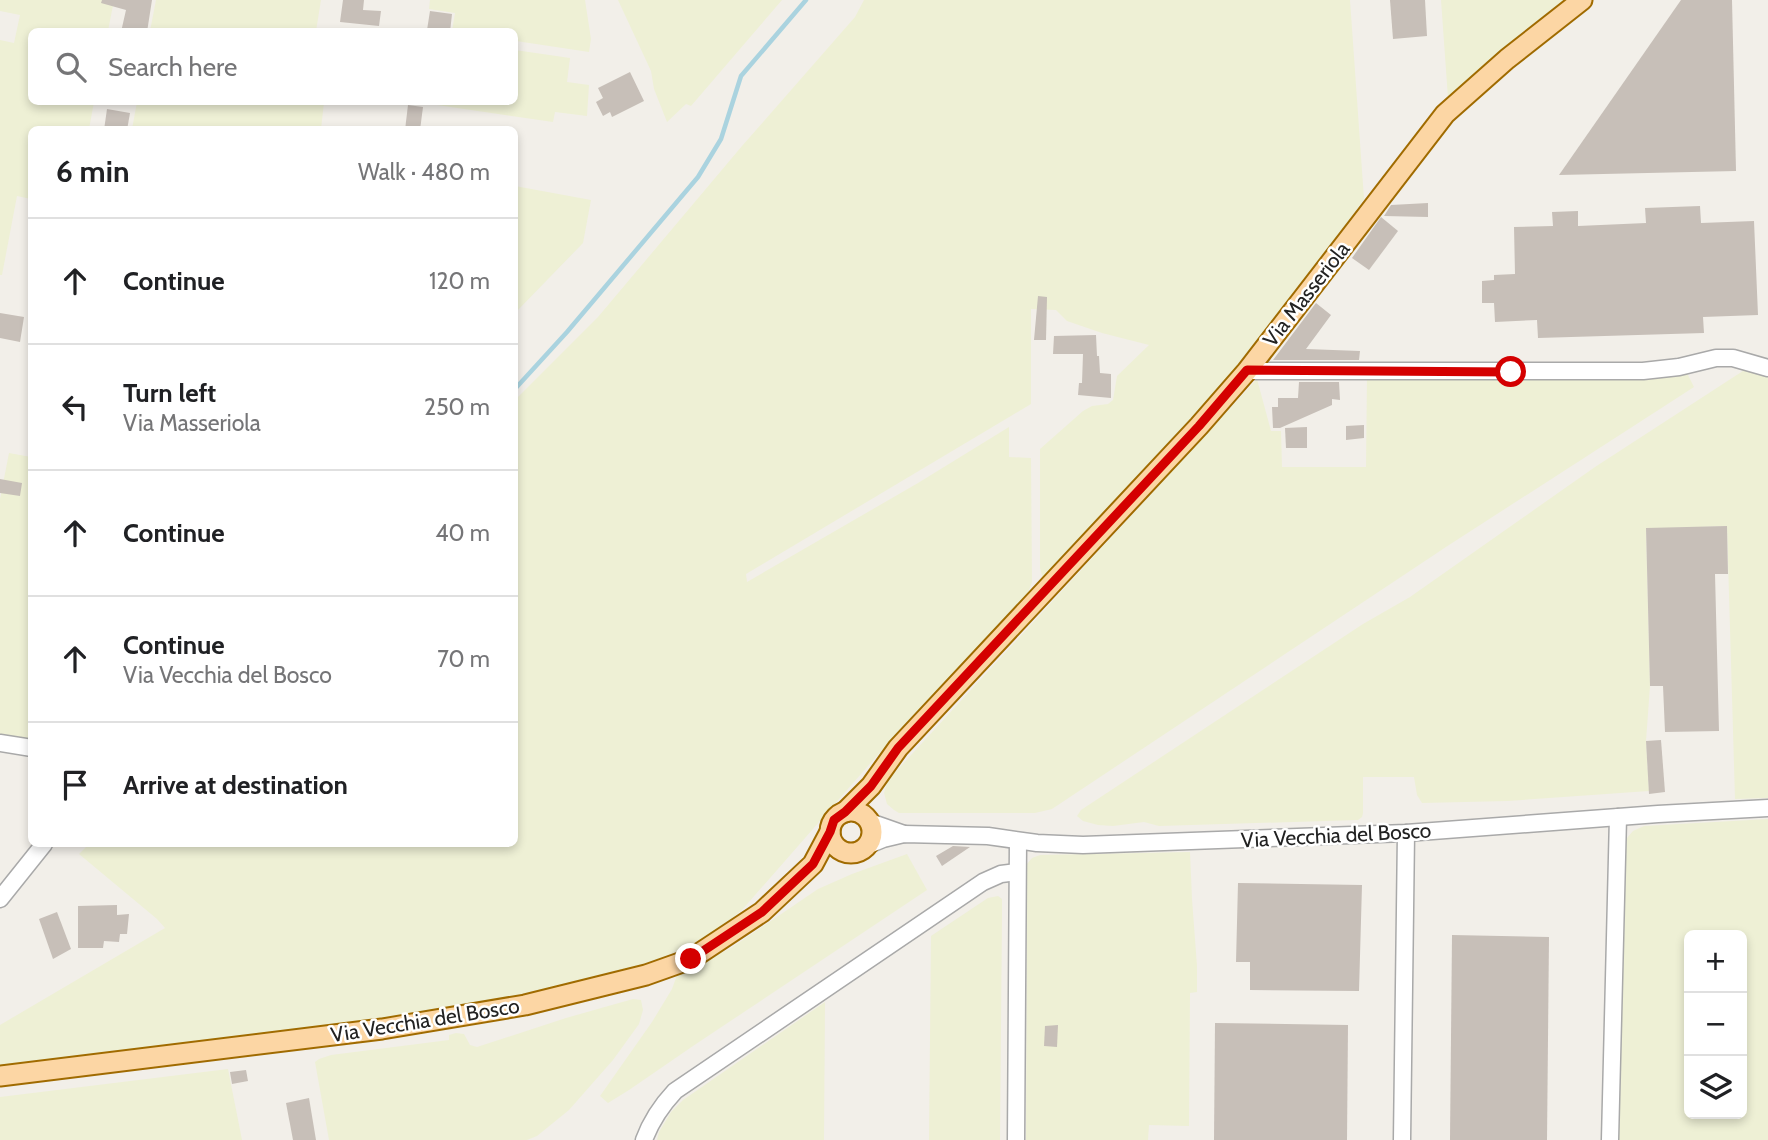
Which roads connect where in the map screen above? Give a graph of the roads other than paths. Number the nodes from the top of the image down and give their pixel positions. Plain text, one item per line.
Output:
1 (1582, 0) edge
2 (1768, 368) edge
3 (1247, 370) junction
4 (0, 743) edge
5 (28, 747) edge
6 (871, 786) junction
7 (1768, 808) edge
8 (845, 812) junction
9 (1618, 817) junction
10 (869, 821) junction
11 (830, 832) junction
12 (904, 834) junction
13 (1406, 834) junction
14 (1018, 841) junction
15 (866, 846) junction
16 (42, 847) edge
17 (847, 852) junction
18 (813, 864) junction
19 (1017, 872) junction
20 (0, 899) edge
21 (0, 1076) edge
22 (644, 1140) edge
23 (1016, 1140) edge
24 (1402, 1140) edge
25 (1610, 1140) edge

1 - 3 main road, Via Masseriola
2 - 3 street
3 - 6 main road, Via Masseriola
4 - 5 street
6 - 8 main road, Via Masseriola
6 - 10 main road
7 - 9 street, Via Vecchia del Bosco
8 - 10 main road
8 - 11 main road
9 - 13 street, Via Vecchia del Bosco
9 - 25 street
10 - 12 street
10 - 15 main road
11 - 17 main road
11 - 18 main road
12 - 14 street, Via Vecchia del Bosco
12 - 15 street
13 - 14 street, Via Vecchia del Bosco
13 - 24 street
14 - 19 street
15 - 17 main road
16 - 20 street
17 - 18 main road
18 - 21 main road, Via Vecchia del Bosco
19 - 22 street
19 - 23 street

